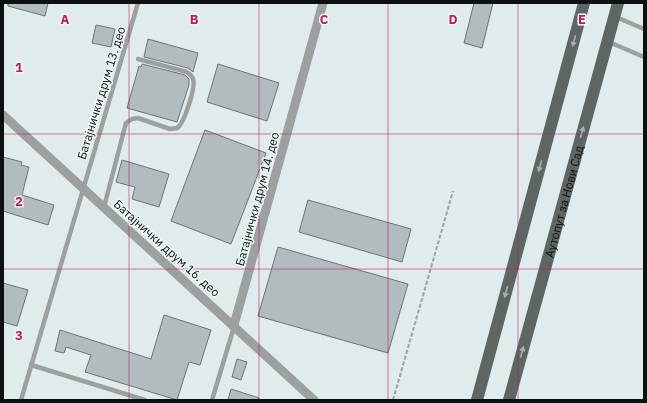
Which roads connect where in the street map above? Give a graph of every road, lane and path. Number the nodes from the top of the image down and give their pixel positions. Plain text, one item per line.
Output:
1 (138, 3) edge
2 (322, 3) edge
3 (584, 3) edge
4 (618, 3) edge
5 (614, 16) junction
6 (644, 29) edge
7 (607, 41) junction
8 (644, 57) edge
9 (138, 59) dead end
10 (3, 115) edge
11 (83, 188) junction
12 (453, 191) dead end
13 (104, 207) junction
14 (234, 325) junction
15 (31, 365) junction
16 (21, 400) edge
17 (145, 400) edge
18 (212, 400) edge
19 (314, 400) edge
20 (393, 400) edge
21 (477, 400) edge
22 (509, 400) edge

1 - 11 lane, Батајнички друм 13. део
2 - 14 street, Батајнички друм 14. део
3 -> 21 main road
4 - 5 main road, Аутопут за Нови Сад
5 - 6 lane
5 - 7 main road, Аутопут за Нови Сад
7 - 8 lane
22 -> 7 main road, Аутопут за Нови Сад
9 - 13 lane
10 - 11 street, Батајнички друм 16. део
11 - 13 street, Батајнички друм 16. део
11 - 15 lane, Батајнички друм 13. део
12 - 20 path
13 - 14 street, Батајнички друм 16. део
14 - 18 lane, Батајнички друм 14. део
14 - 19 street, Батајнички друм 16. део
15 - 16 lane, Батајнички друм 13. део
15 - 17 lane

